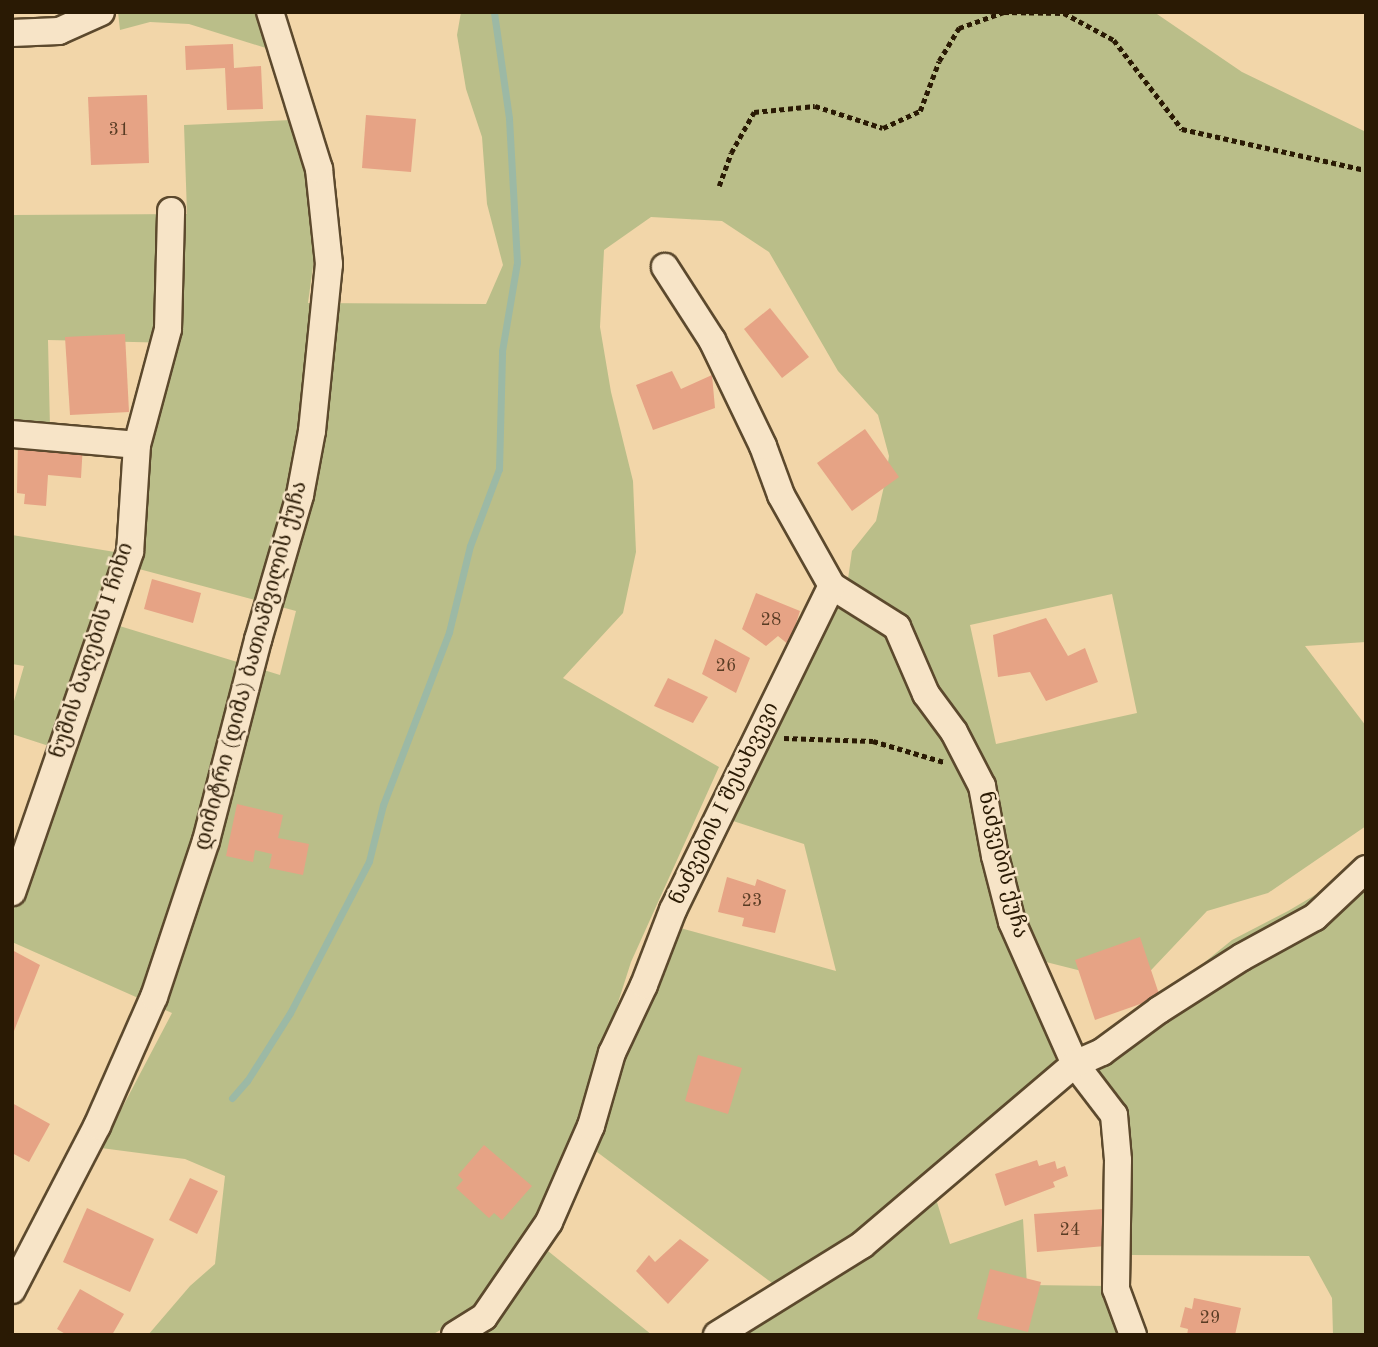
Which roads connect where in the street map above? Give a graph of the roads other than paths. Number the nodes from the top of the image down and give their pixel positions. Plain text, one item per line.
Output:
1 (100, 12) edge
2 (270, 12) edge
3 (60, 22) edge
4 (12, 33) edge
5 (171, 211) dead end
6 (665, 267) dead end
7 (12, 433) edge
8 (137, 444) junction
9 (832, 586) junction
10 (1366, 869) edge
11 (12, 892) edge
12 (1075, 1064) junction
13 (12, 1290) edge
14 (455, 1335) edge
15 (717, 1335) edge
16 (1133, 1335) edge

1 - 3 street
2 - 13 street, დიმიტრი (დიმა) ბათიაშვილის ქუჩა
3 - 4 street
5 - 8 street, ნუშის ბაღების I ჩიხი
6 - 9 street
7 - 8 street
8 - 11 street, ნუშის ბაღების I ჩიხი
9 - 12 street, ნაძვების ქუჩა
9 - 14 street, ნაძვების I შესახვევი
10 - 12 street
12 - 15 street
12 - 16 street, ნაძვების ქუჩა

